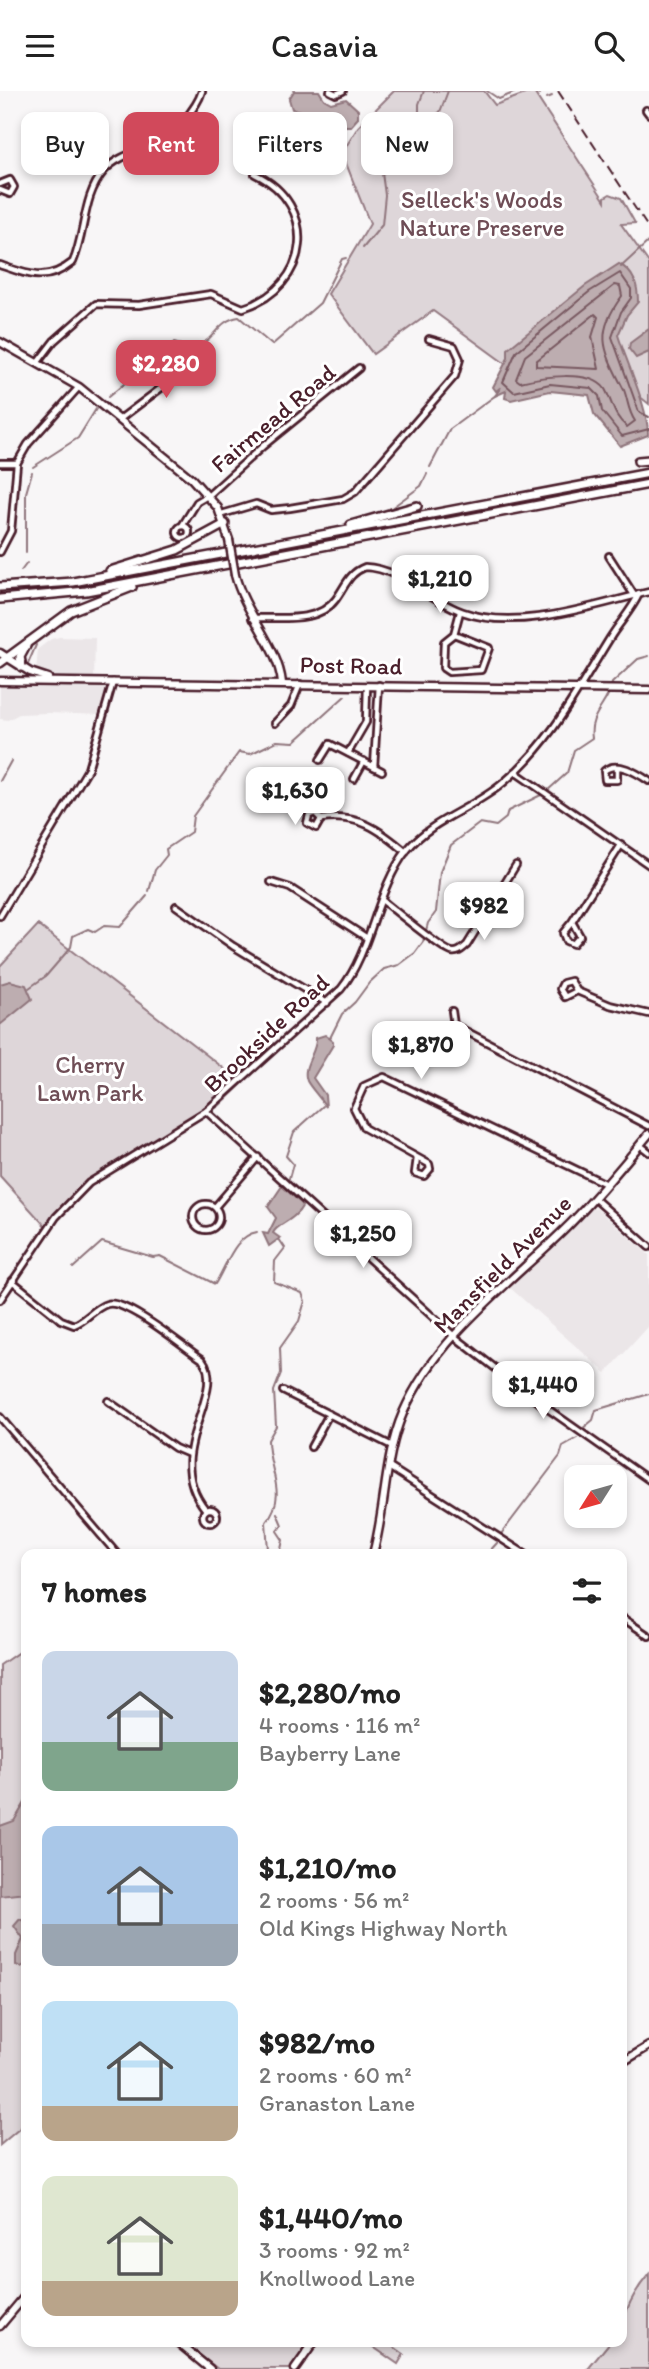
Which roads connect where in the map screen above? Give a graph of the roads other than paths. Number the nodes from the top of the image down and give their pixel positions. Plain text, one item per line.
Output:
1 (202, 91) edge
2 (330, 91) edge
3 (343, 91) edge
4 (257, 175) edge
5 (0, 184) edge
6 (0, 190) edge
7 (0, 265) edge
8 (429, 339) dead end
9 (0, 342) edge
10 (197, 361) dead end
11 (38, 362) junction
12 (359, 368) dead end
13 (79, 387) junction
14 (120, 419) junction
15 (649, 460) edge
16 (638, 461) dead end
17 (0, 463) edge
18 (17, 463) junction
19 (649, 473) edge
20 (649, 484) edge
21 (209, 495) junction
22 (417, 506) dead end
23 (222, 514) junction
24 (225, 524) junction
25 (182, 526) dead end
26 (279, 543) junction
27 (0, 552) edge
28 (609, 556) dead end
29 (167, 576) junction
30 (57, 584) junction
31 (0, 587) edge
32 (649, 592) edge
33 (637, 595) junction
34 (0, 599) edge
35 (460, 612) junction
36 (251, 618) junction
37 (454, 634) junction
38 (29, 641) junction
39 (0, 653) edge
40 (8, 658) junction
41 (0, 663) edge
42 (22, 667) junction
43 (53, 680) junction
44 (0, 681) edge
45 (113, 682) junction
46 (282, 683) junction
47 (300, 684) junction
48 (367, 685) junction
49 (379, 685) junction
50 (581, 688) junction
51 (649, 690) edge
52 (377, 715) junction
53 (366, 716) junction
54 (275, 723) dead end
55 (348, 753) junction
56 (320, 760) dead end
57 (364, 761) junction
58 (374, 767) junction
59 (617, 769) dead end
60 (382, 771) dead end
61 (515, 772) junction
62 (354, 779) dead end
63 (649, 781) edge
64 (321, 818) dead end
65 (621, 845) junction
66 (406, 852) junction
67 (516, 865) dead end
68 (649, 865) edge
69 (271, 882) dead end
70 (383, 901) junction
71 (176, 906) dead end
72 (0, 916) edge
73 (572, 922) junction
74 (367, 938) junction
75 (577, 991) dead end
76 (327, 1003) junction
77 (452, 1011) dead end
78 (649, 1014) edge
79 (206, 1111) junction
80 (649, 1126) edge
81 (649, 1134) edge
82 (640, 1145) junction
83 (649, 1152) edge
84 (258, 1157) junction
85 (417, 1157) junction
86 (606, 1184) junction
87 (594, 1198) junction
88 (215, 1207) junction
89 (649, 1247) edge
90 (12, 1281) junction
91 (0, 1300) edge
92 (455, 1336) junction
93 (283, 1391) dead end
94 (108, 1401) dead end
95 (329, 1415) junction
96 (0, 1417) edge
97 (392, 1446) junction
98 (311, 1447) dead end
99 (189, 1454) junction
100 (389, 1467) junction
101 (649, 1480) edge
102 (206, 1510) dead end
103 (113, 1549) edge
104 (374, 1549) edge
105 (517, 1549) edge
106 (627, 1621) edge
107 (649, 1636) edge
108 (649, 2046) edge
109 (627, 2059) edge
110 (21, 2301) edge
111 (0, 2326) edge
112 (183, 2347) edge
113 (311, 2347) edge
114 (210, 2369) edge
115 (295, 2369) edge

1 - 7 street
2 - 3 street
4 - 11 street
5 - 6 street
8 - 23 street
9 - 11 main road
10 - 14 street
11 - 13 main road
12 - 21 street, Fairmead Road
13 - 14 main road
13 - 18 street
14 - 21 main road
15 - 16 highway
17 - 18 street
18 - 27 street
19 - 26 highway
20 - 29 highway
21 - 23 main road
21 - 25 street, Fairmead Road
22 - 26 highway
23 - 24 main road
24 - 30 highway
24 - 36 main road, bridge
26 - 30 highway
28 - 33 street
29 - 34 highway
29 - 38 highway
30 - 31 highway
32 - 33 street
33 - 35 street
33 - 50 street, Brookside Road
35 - 36 street
35 - 37 street
36 - 46 main road
37 - 37 street
38 - 40 highway
38 - 42 highway
39 - 40 main road, Post Road
40 - 41 highway
40 - 42 main road, Post Road
42 - 43 main road, Post Road
43 - 44 main road, Post Road
43 - 45 main road, Post Road
45 - 46 main road, Post Road
45 - 72 street
46 - 47 main road, Post Road
47 - 48 main road, Post Road
47 - 54 street
48 - 49 main road, Post Road
48 - 53 street
49 - 50 main road, Post Road
49 - 52 street
50 - 51 main road, Post Road
50 - 61 street, Brookside Road
52 - 53 street
52 - 58 street
53 - 55 street
55 - 56 street
55 - 57 street
57 - 58 street
57 - 62 street
58 - 60 street
59 - 63 street
61 - 65 street
61 - 66 street, Brookside Road
64 - 66 street
65 - 68 street
65 - 73 street
66 - 70 street, Brookside Road
67 - 70 street
69 - 74 street
70 - 74 street, Brookside Road
71 - 76 street
73 - 73 street
74 - 76 street, Brookside Road
75 - 78 street
76 - 79 street, Brookside Road
77 - 80 street
79 - 84 street
79 - 90 street, Brookside Road
81 - 82 main road, Mansfield Avenue
82 - 83 street
82 - 86 main road, Mansfield Avenue
84 - 88 street
84 - 92 street
85 - 85 street
85 - 86 street
86 - 87 main road, Mansfield Avenue
87 - 89 street
87 - 92 main road, Mansfield Avenue
88 - 88 street
90 - 91 street, Brookside Road
90 - 99 street
92 - 97 main road, Mansfield Avenue
92 - 101 street
93 - 95 street
94 - 99 street
95 - 97 street
95 - 98 street
96 - 103 street
97 - 100 main road, Mansfield Avenue
99 - 102 street
100 - 104 main road, Mansfield Avenue
100 - 105 street
106 - 107 street
108 - 109 main road
110 - 111 main road
112 - 114 main road
113 - 115 main road

